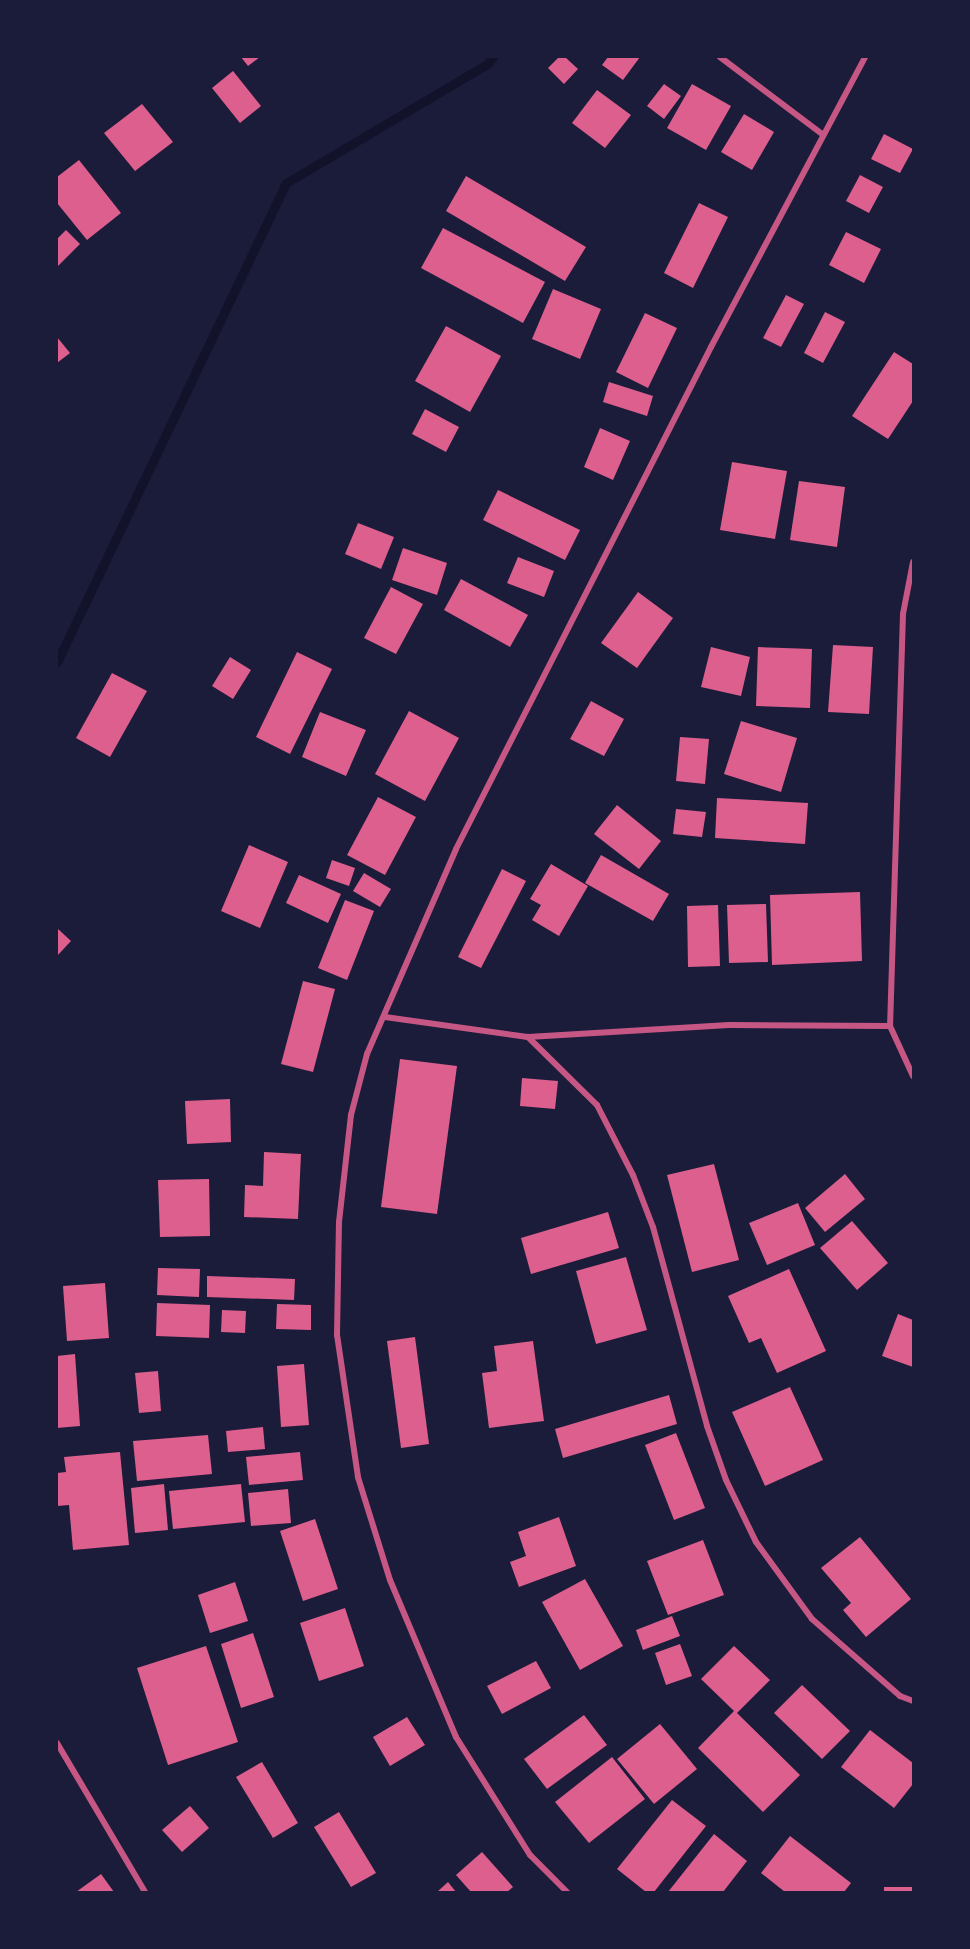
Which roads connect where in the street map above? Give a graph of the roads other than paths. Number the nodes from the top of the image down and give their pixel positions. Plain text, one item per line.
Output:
1 (720, 57) edge
2 (865, 57) edge
3 (822, 134) junction
4 (913, 562) edge
5 (385, 1017) junction
6 (890, 1026) junction
7 (528, 1037) junction
8 (913, 1076) edge
9 (913, 1701) edge
10 (57, 1743) edge
11 (145, 1892) edge
12 (567, 1892) edge

1 - 3 street
2 - 3 street
3 - 5 street
4 - 6 street
5 - 7 street
5 - 12 street
6 - 7 street
6 - 8 street
7 - 9 street
10 - 11 street

